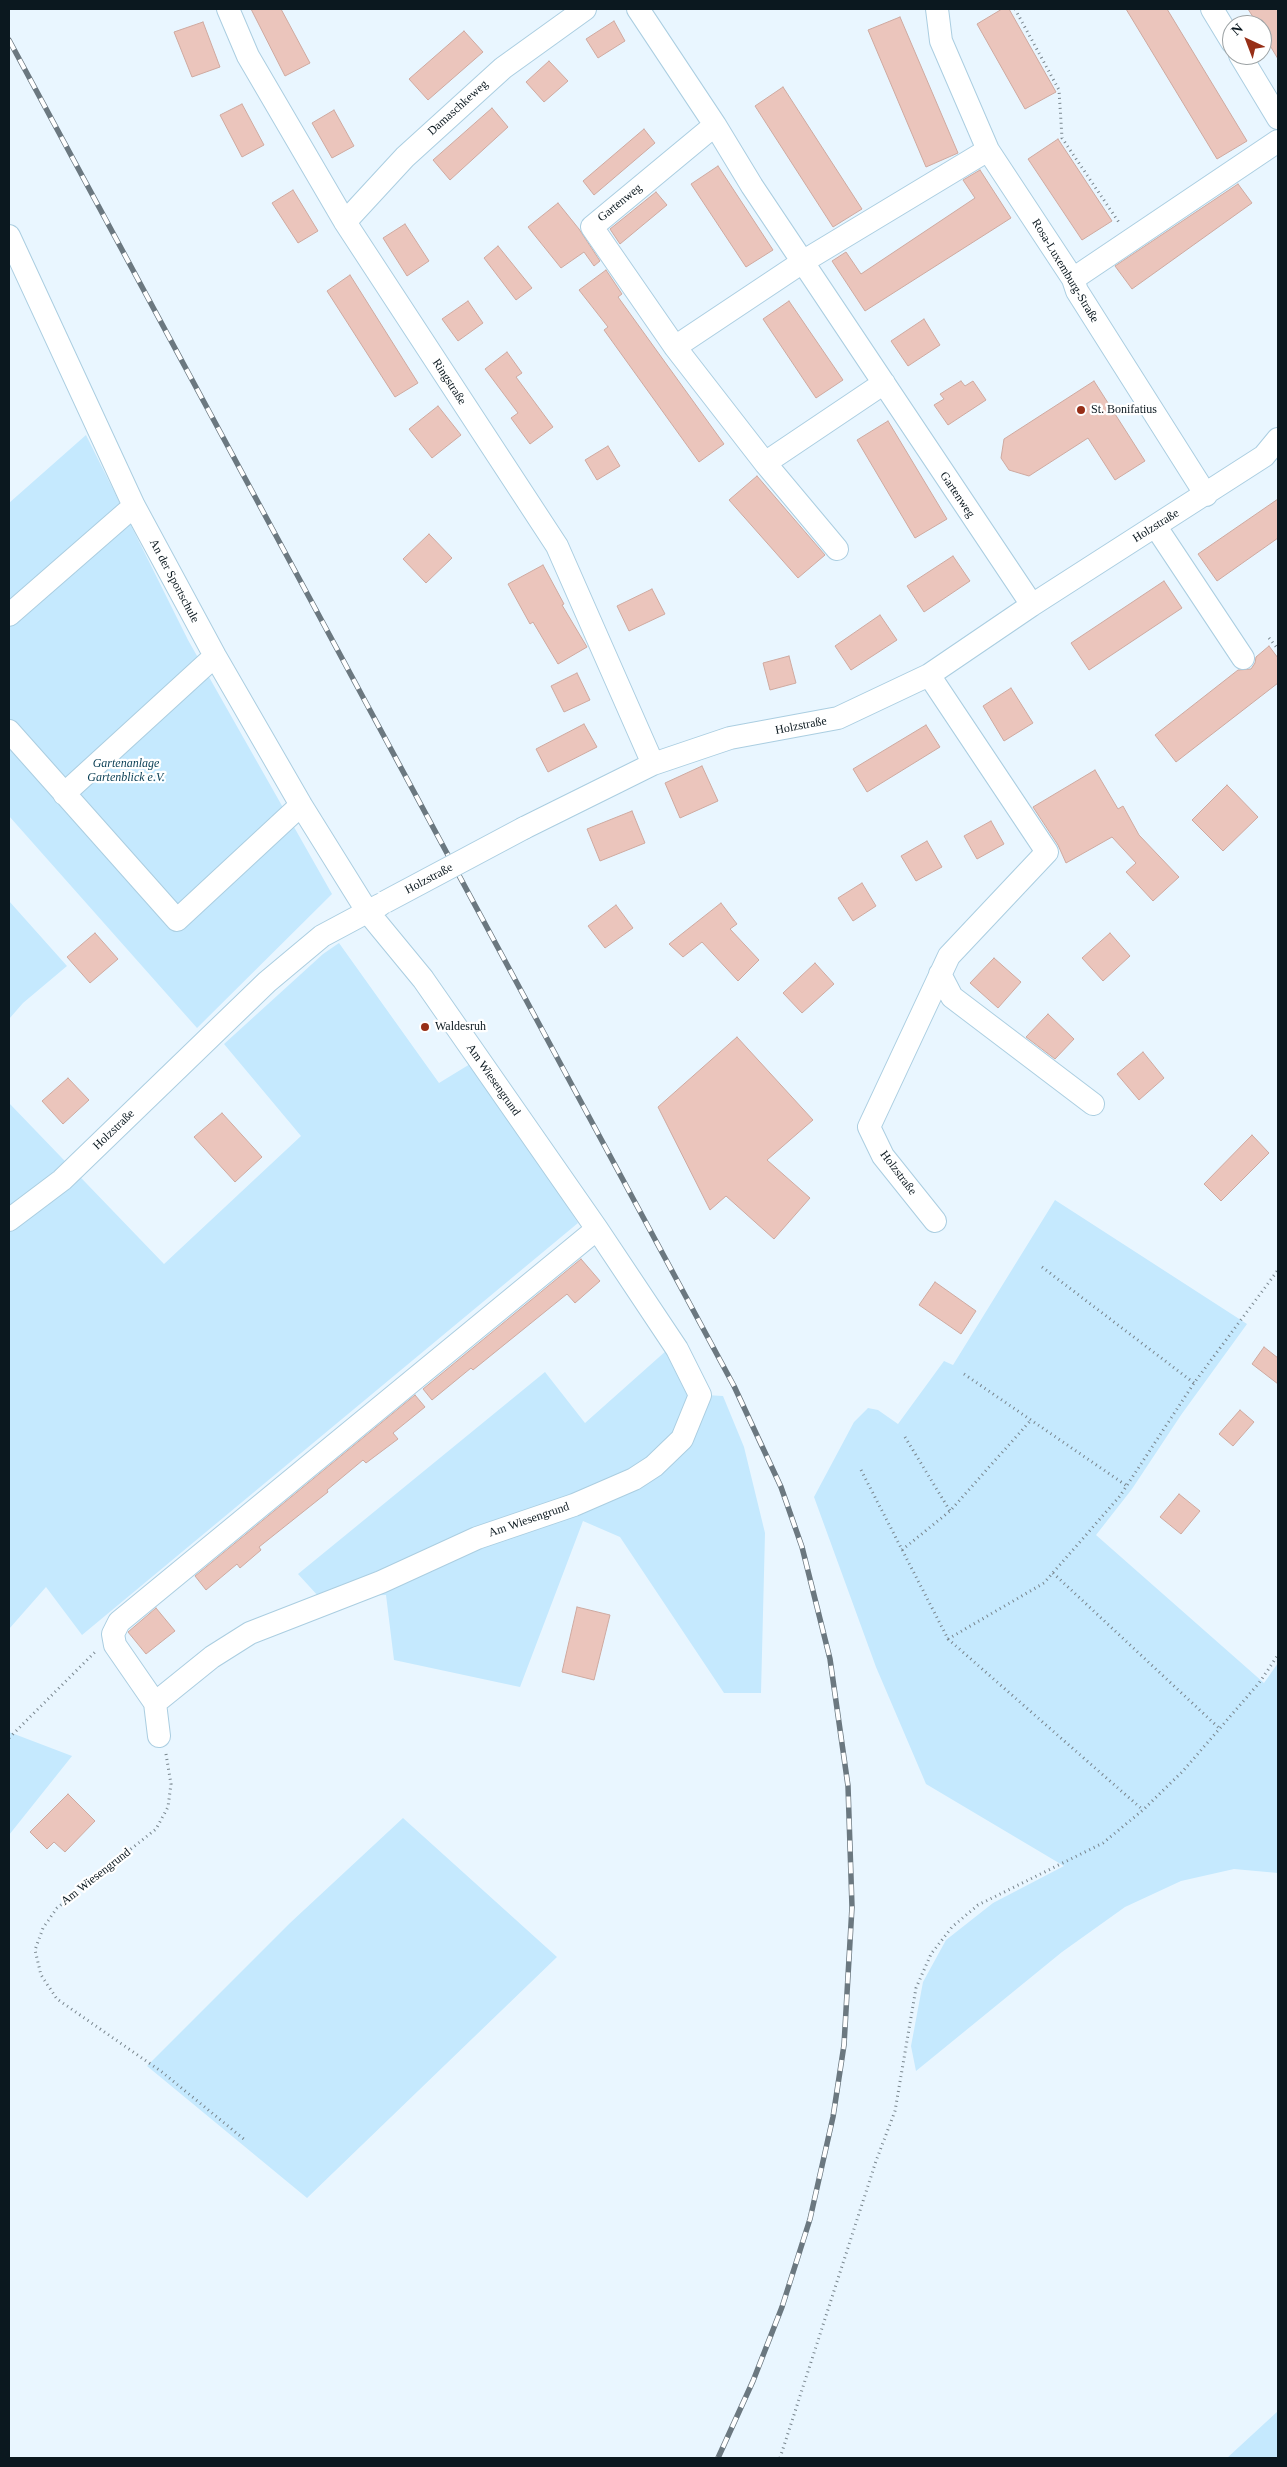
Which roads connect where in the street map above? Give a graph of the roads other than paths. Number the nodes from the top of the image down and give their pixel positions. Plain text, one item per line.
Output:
1 (228, 9) edge
2 (585, 9) edge
3 (638, 9) edge
4 (937, 9) edge
5 (1212, 9) edge
6 (1222, 26) edge
7 (1246, 65) edge
8 (1278, 118) edge
9 (715, 125) junction
10 (1278, 141) edge
11 (988, 150) junction
12 (345, 222) junction
13 (9, 236) edge
14 (804, 261) junction
15 (1073, 278) junction
16 (675, 347) junction
17 (884, 383) junction
18 (1278, 439) edge
19 (765, 463) junction
20 (1206, 495) junction
21 (134, 506) junction
22 (1156, 527) junction
23 (837, 549) dead end
24 (1032, 605) junction
25 (9, 615) edge
26 (214, 656) junction
27 (1243, 658) dead end
28 (929, 675) junction
29 (9, 731) edge
30 (653, 764) junction
31 (64, 794) junction
32 (301, 805) junction
33 (376, 907) junction
34 (940, 974) junction
35 (1093, 1104) dead end
36 (9, 1220) edge
37 (935, 1222) dead end
38 (597, 1229) junction
39 (155, 1703) junction
40 (159, 1736) road end

1 - 12 street, Ringstraße
2 - 12 street, Damaschkeweg
3 - 9 street, Gartenweg
4 - 11 street, Rosa-Luxemburg-Straße
5 - 6 street
7 - 8 street
9 - 14 street, Gartenweg
9 - 16 street, Gartenweg
10 - 15 street
11 - 14 street
11 - 15 street, Rosa-Luxemburg-Straße
12 - 30 street, Ringstraße
13 - 21 street, An der Sportschule
14 - 16 street
14 - 17 street, Gartenweg
15 - 20 street, Rosa-Luxemburg-Straße
16 - 19 street, Gartenweg
17 - 19 street
17 - 24 street, Gartenweg
18 - 20 street, Holzstraße
19 - 23 street, Gartenweg
20 - 22 street, Holzstraße
21 - 25 street
21 - 26 street, An der Sportschule
22 - 24 street, Holzstraße
22 - 27 street
24 - 28 street, Holzstraße
26 - 31 street
26 - 32 street, An der Sportschule
28 - 30 street, Holzstraße
28 - 34 street, Holzstraße
29 - 31 street
30 - 33 street, Holzstraße, bridge
31 - 32 street
32 - 33 street, An der Sportschule
33 - 36 street, Holzstraße
33 - 38 street, Am Wiesengrund
34 - 35 street
34 - 37 street, Holzstraße
38 - 39 street
38 - 39 street, Am Wiesengrund
39 - 40 street

